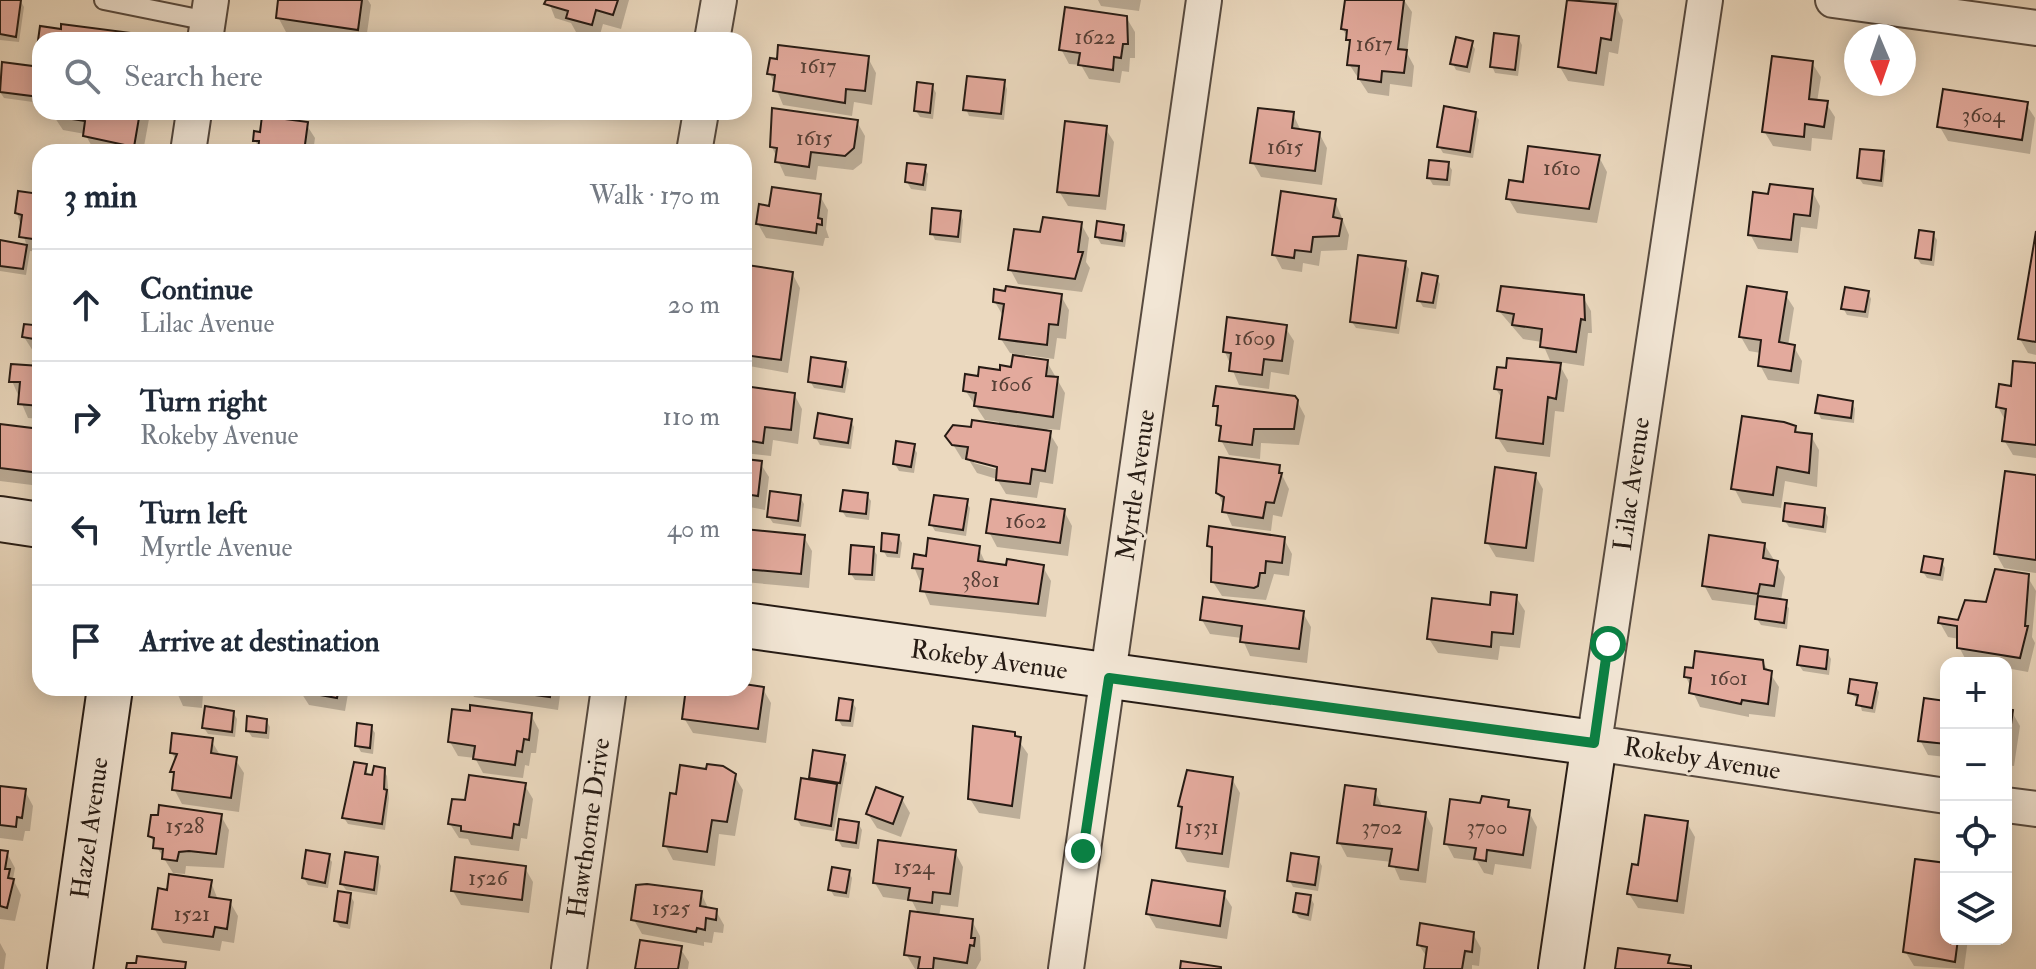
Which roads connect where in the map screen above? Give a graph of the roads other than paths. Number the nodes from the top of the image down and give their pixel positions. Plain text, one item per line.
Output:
1 (104, 0) edge
2 (719, 0) edge
3 (1204, 0) edge
4 (1705, 0) edge
5 (1833, 0) edge
6 (208, 20) edge
7 (2036, 28) edge
8 (713, 32) edge
9 (193, 120) edge
10 (700, 120) edge
11 (189, 144) edge
12 (695, 144) edge
13 (0, 519) edge
14 (32, 524) edge
15 (752, 626) edge
16 (1109, 678) junction
17 (109, 696) edge
18 (608, 696) edge
19 (1594, 743) junction
20 (1940, 795) edge
21 (2012, 806) edge
22 (2036, 809) edge
23 (70, 969) edge
24 (569, 969) edge
25 (1066, 969) edge
26 (1561, 969) edge

1 - 6 lane
2 - 8 street
3 - 16 street, Myrtle Avenue
4 - 19 street, Lilac Avenue
5 - 7 street
9 - 11 street
10 - 12 street
13 - 14 street
15 - 16 street, Rokeby Avenue
16 - 19 street, Rokeby Avenue
16 - 25 street, Myrtle Avenue
17 - 23 street, Hazel Avenue
18 - 24 street, Hawthorne Drive
19 - 20 street, Rokeby Avenue
19 - 26 street, Lilac Avenue
21 - 22 street

